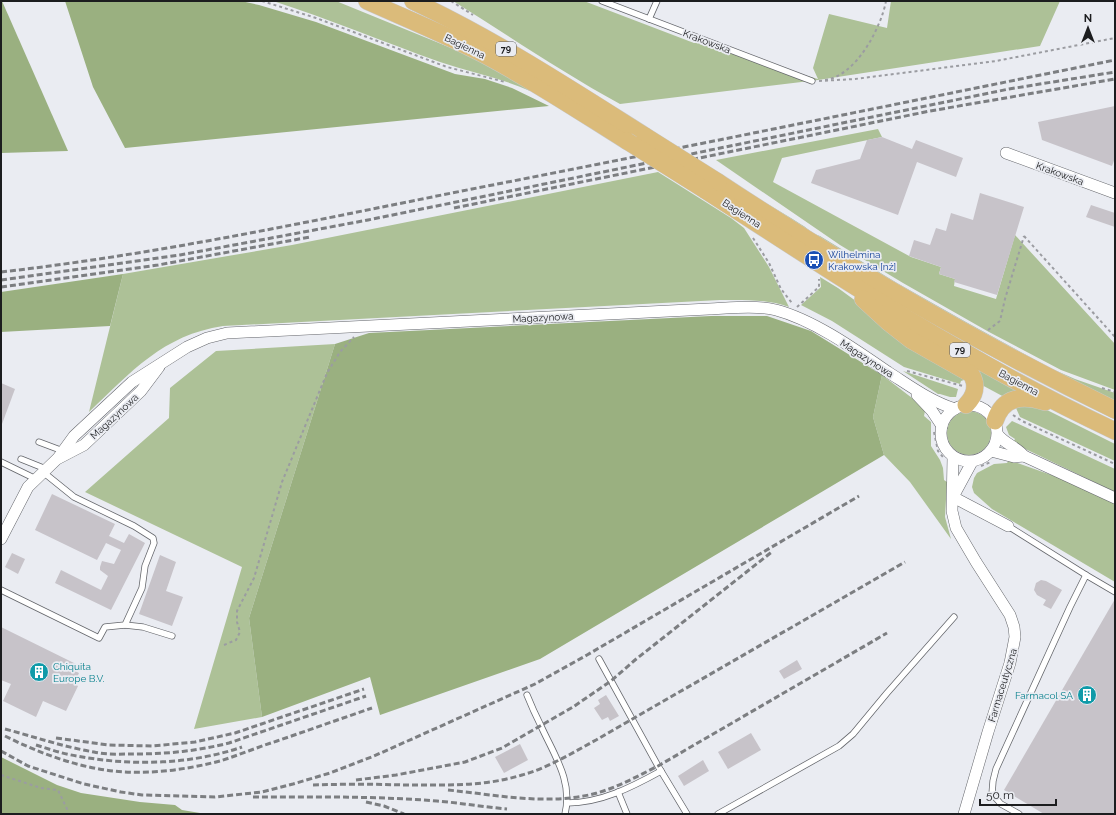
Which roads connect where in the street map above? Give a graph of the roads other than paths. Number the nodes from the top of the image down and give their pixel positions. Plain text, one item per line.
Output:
1 (367, 1) edge
2 (413, 1) edge
3 (432, 1) edge
4 (602, 1) edge
5 (657, 1) edge
6 (649, 19) junction
7 (453, 20) junction
8 (812, 80) road end
9 (627, 133) junction
10 (1006, 154) dead end
11 (711, 186) junction
12 (1115, 193) edge
13 (850, 283) junction
14 (912, 388) junction
15 (961, 407) junction
16 (1115, 410) edge
17 (1074, 411) junction
18 (1004, 419) junction
19 (938, 426) junction
20 (1115, 431) edge
21 (39, 442) dead end
22 (991, 451) junction
23 (61, 455) junction
24 (1024, 456) junction
25 (949, 458) junction
26 (21, 459) dead end
27 (1, 462) edge
28 (975, 465) junction
29 (42, 474) junction
30 (953, 497) junction
31 (1115, 498) edge
32 (1008, 526) joint
33 (1, 539) edge
34 (1086, 575) junction
35 (1, 590) edge
36 (1115, 592) edge
37 (954, 617) dead end
38 (125, 625) junction
39 (172, 636) dead end
40 (599, 659) dead end
41 (527, 695) dead end
42 (661, 772) junction
43 (618, 792) junction
44 (567, 803) junction
45 (1012, 812) edge
46 (565, 814) edge
47 (627, 814) edge
48 (687, 814) edge
49 (718, 814) edge
50 (964, 814) edge
51 (1019, 814) edge

1 - 9 main road, Bagienna / 79
2 - 7 main road, Bagienna / 79
3 - 7 main road
4 - 6 lane, Krakowska
5 - 6 lane
6 - 8 lane, Krakowska
7 - 9 main road, Bagienna / 79
9 - 11 main road, Bagienna / 79, bridge
9 - 11 main road, Bagienna / 79, bridge
10 - 12 street, Krakowska
11 - 13 main road, Bagienna / 79
11 - 16 main road, Bagienna / 79
13 - 15 main road
13 - 17 main road, Bagienna / 79
14 - 15 street, Magazynowa
14 - 19 street, Magazynowa
14 - 23 street, Magazynowa
15 - 18 street
15 - 19 street
17 - 18 main road
17 - 20 main road, Bagienna / 79
18 - 22 street
18 - 24 street
19 - 25 street
21 - 23 lane
22 - 24 street
22 - 28 street
23 - 29 street, Magazynowa
24 - 31 street
25 - 28 street
25 - 30 street, Farmaceutyczna
26 - 29 lane
27 - 29 lane
28 - 30 street, Farmaceutyczna
29 - 33 street, Magazynowa
29 - 38 lane
30 - 32 street
30 - 50 street, Farmaceutyczna
32 - 34 lane
34 - 36 lane
34 - 45 lane
35 - 38 lane
37 - 49 lane
38 - 39 lane
40 - 42 lane
41 - 44 lane
42 - 43 lane
42 - 48 lane
43 - 44 lane
43 - 47 lane
44 - 46 lane
45 - 51 lane

